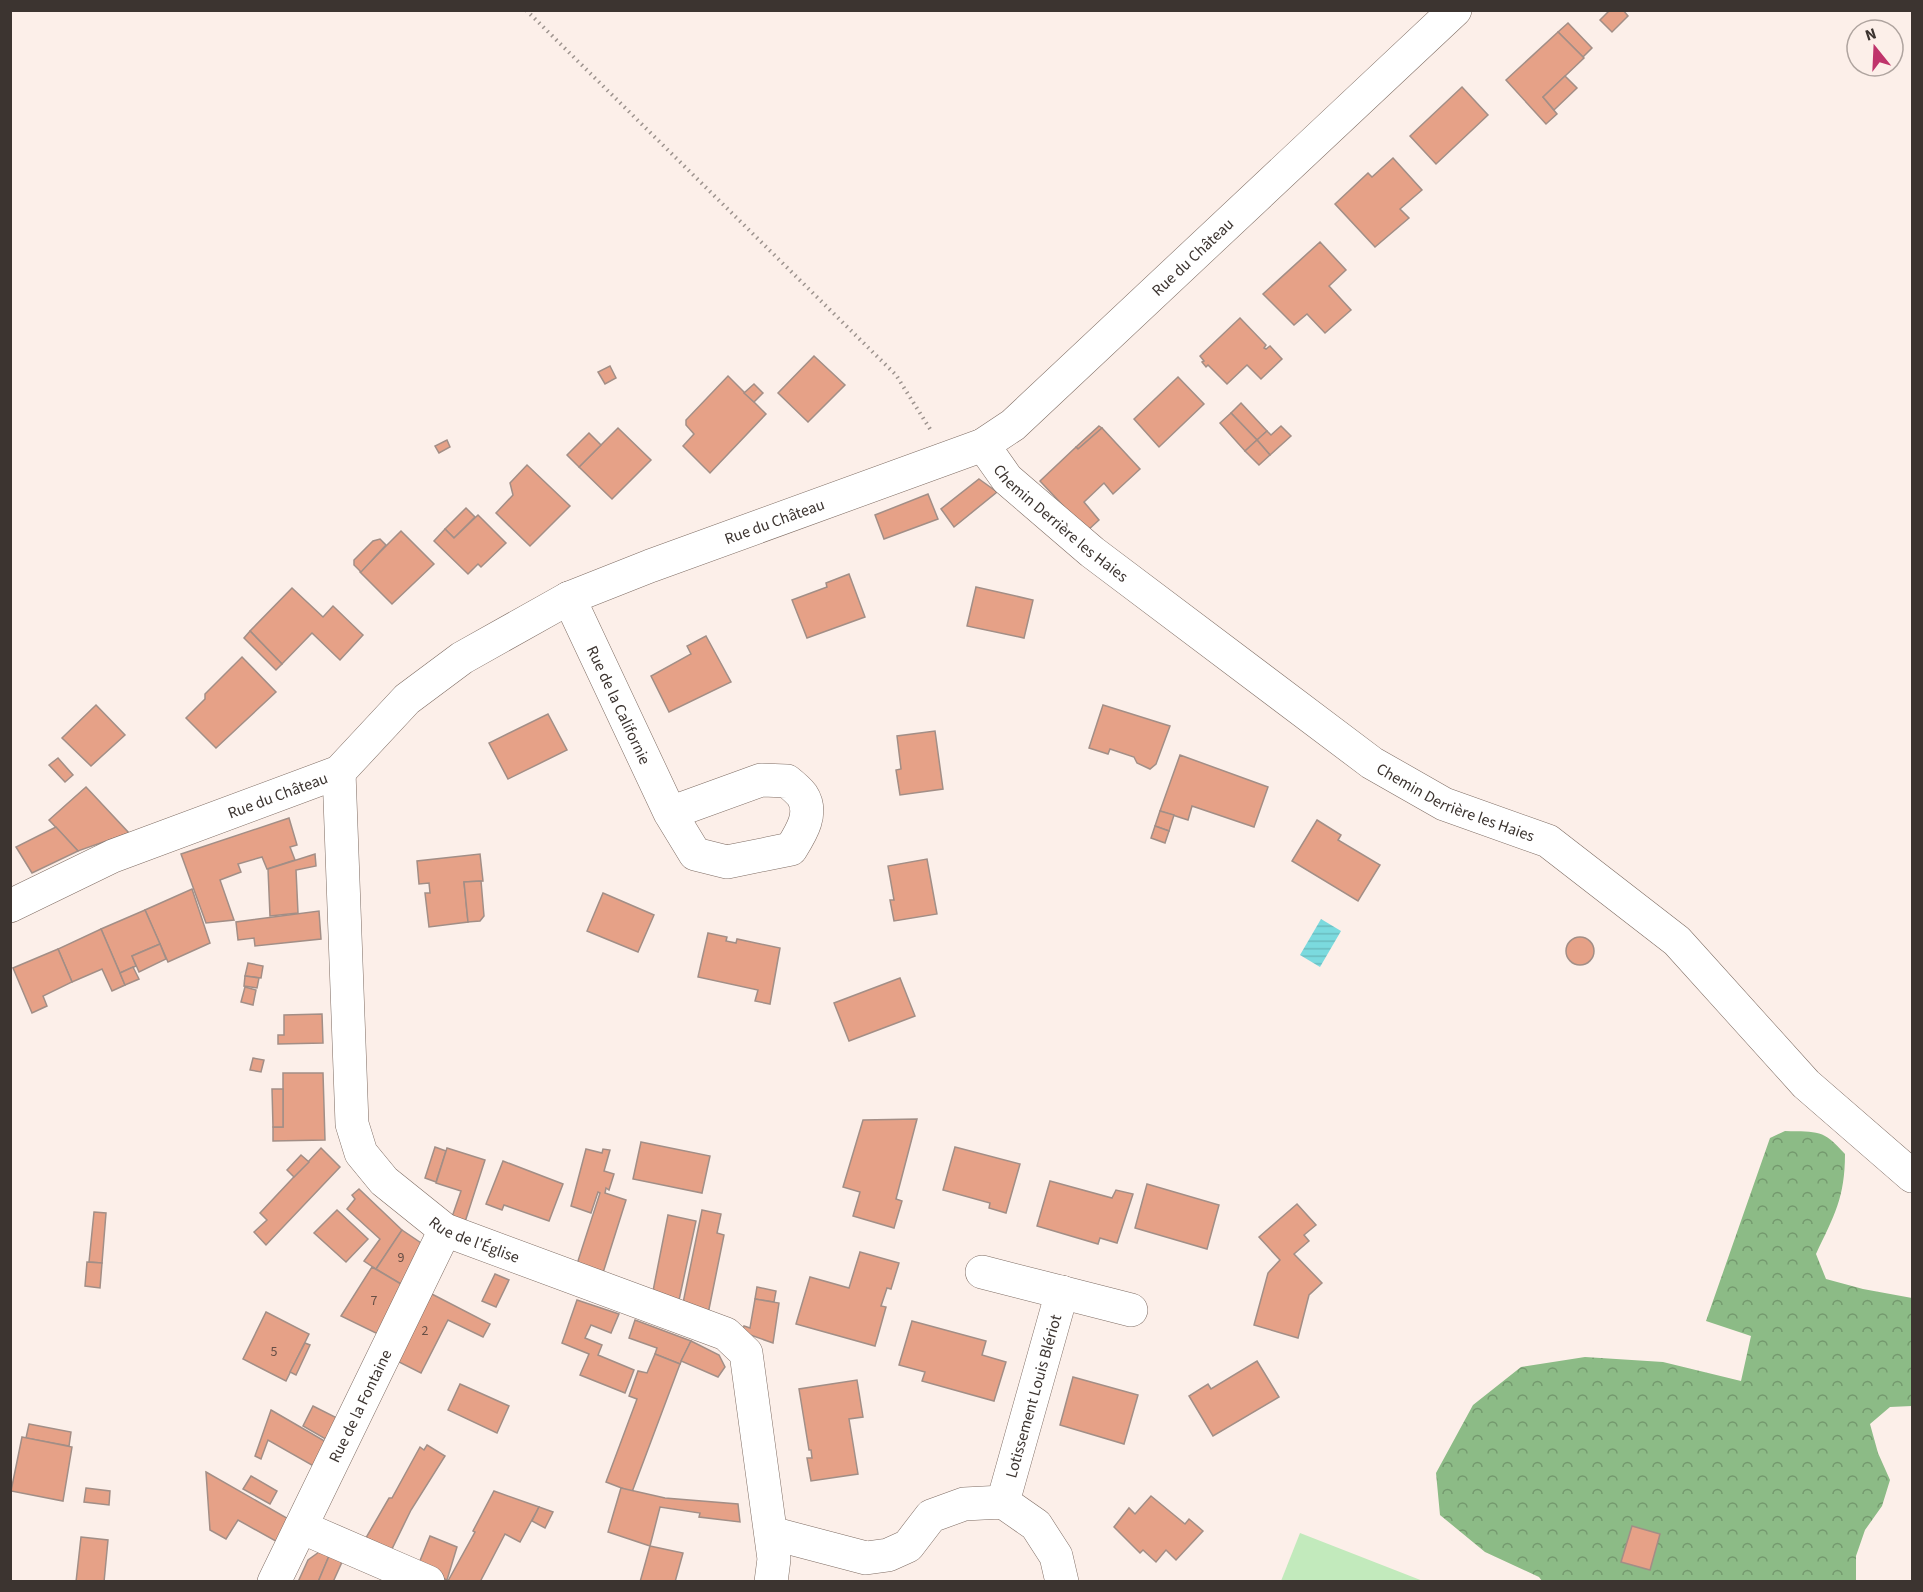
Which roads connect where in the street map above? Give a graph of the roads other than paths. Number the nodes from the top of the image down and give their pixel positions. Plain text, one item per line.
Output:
1 (1455, 10) edge
2 (983, 445) junction
3 (569, 598) junction
4 (339, 772) junction
5 (670, 813) dead end
6 (10, 906) edge
7 (1912, 1176) edge
8 (445, 1230) junction
9 (982, 1272) dead end
10 (1062, 1292) junction
11 (1131, 1310) dead end
12 (1003, 1502) junction
13 (301, 1527) junction
14 (771, 1533) junction
15 (274, 1581) edge
16 (428, 1581) edge
17 (771, 1581) edge
18 (1062, 1581) edge

1 - 2 street, Rue du Château
2 - 3 street, Rue du Château
2 - 7 street, Chemin Derrière les Haies
3 - 4 street, Rue du Château
3 - 5 street, Rue de la Californie
4 - 6 street, Rue du Château
4 - 8 street, Rue de l'Église
8 - 13 street, Rue de la Fontaine
8 - 14 street, Rue de l'Église
9 - 10 street, Lotissement Louis Blériot
10 - 11 street, Lotissement Louis Blériot
10 - 12 street, Lotissement Louis Blériot
12 - 14 street
12 - 18 street
13 - 15 street, Rue de la Fontaine
13 - 16 street
14 - 17 street, Rue de l'Église

